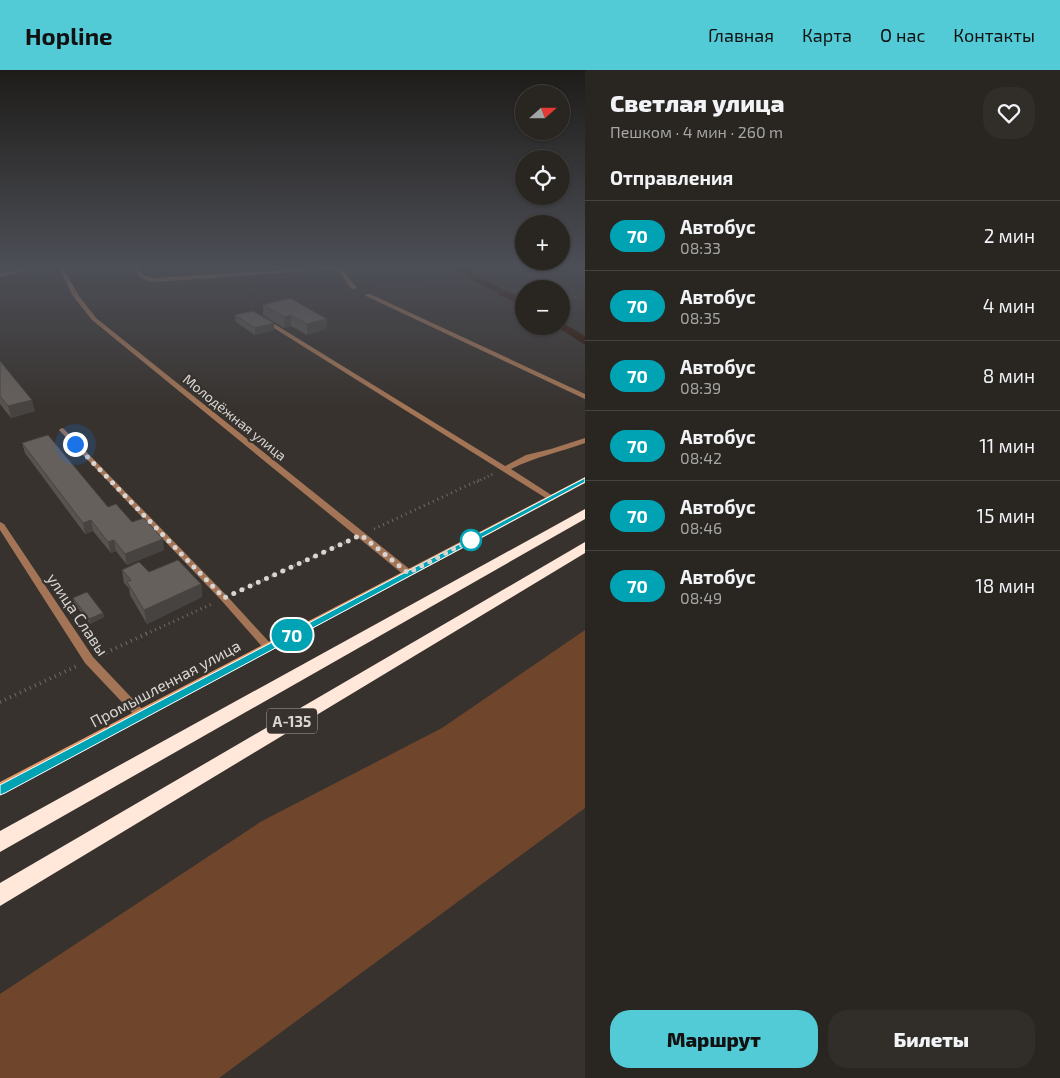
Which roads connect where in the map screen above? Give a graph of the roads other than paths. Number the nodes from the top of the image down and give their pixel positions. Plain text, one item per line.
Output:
1 (91, 315) edge
2 (256, 315) edge
3 (411, 315) edge
4 (585, 397) edge
5 (62, 430) dead end
6 (585, 440) edge
7 (505, 469) junction
8 (585, 480) edge
9 (552, 498) junction
10 (585, 513) edge
11 (0, 524) edge
12 (585, 547) edge
13 (408, 573) junction
14 (268, 648) junction
15 (141, 715) junction
16 (0, 789) edge
17 (0, 842) edge
18 (0, 895) edge

1 - 13 street, Молодёжная улица
2 - 7 street
3 - 4 street
5 - 14 lane
6 - 7 street
7 - 9 street
8 - 9 street, Промышленная улица
9 - 13 street, Промышленная улица
10 - 17 highway, А-135
11 - 15 lane, улица Славы
12 - 18 highway, А-135
13 - 14 street, Промышленная улица
14 - 15 street, Промышленная улица
15 - 16 street, Промышленная улица

